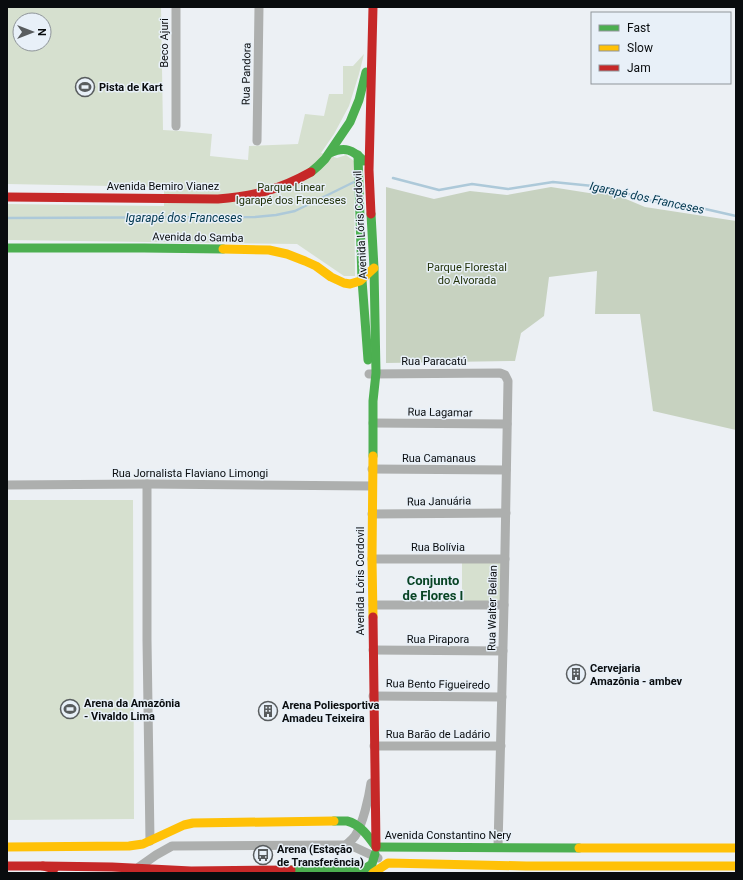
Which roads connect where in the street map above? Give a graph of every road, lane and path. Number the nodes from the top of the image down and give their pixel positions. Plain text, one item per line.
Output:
1 (176, 7) edge
2 (259, 7) edge
3 (373, 7) edge
4 (372, 51) junction
5 (176, 126) dead end
6 (257, 141) dead end
7 (330, 153) junction
8 (358, 155) junction
9 (369, 170) junction
10 (7, 197) edge
11 (7, 248) edge
12 (374, 268) junction
13 (362, 280) junction
14 (372, 373) junction
15 (500, 373) joint
16 (372, 423) junction
17 (507, 424) junction
18 (372, 469) junction
19 (506, 470) junction
20 (146, 484) junction
21 (7, 485) edge
22 (372, 486) junction
23 (506, 512) junction
24 (372, 514) junction
25 (372, 559) junction
26 (505, 559) junction
27 (504, 604) junction
28 (372, 605) junction
29 (373, 650) junction
30 (503, 651) junction
31 (373, 696) junction
32 (502, 697) junction
33 (374, 746) junction
34 (501, 746) junction
35 (374, 763) junction
36 (359, 828) junction
37 (150, 841) junction
38 (346, 845) junction
39 (7, 847) edge
40 (376, 847) junction
41 (498, 847) junction
42 (736, 848) edge
43 (375, 856) junction
44 (388, 863) junction
45 (7, 866) edge
46 (43, 866) junction
47 (547, 866) junction
48 (736, 866) edge
49 (138, 868) junction
50 (74, 873) edge
51 (373, 873) edge
52 (540, 873) edge

1 - 5 street, Beco Ajuri
2 - 6 street, Rua Pandora
3 - 4 main road
4 - 7 main road, Avenida Bemiro Vianez
4 - 9 main road, Avenida Lóris Cordovil
7 - 8 main road
7 - 10 main road, Avenida Bemiro Vianez
8 - 9 main road
8 - 13 main road, Avenida Lóris Cordovil
9 - 12 main road, Avenida Lóris Cordovil
11 - 13 main road, Avenida do Samba
12 - 13 main road
12 - 14 main road, Avenida Lóris Cordovil
13 - 14 main road, Avenida Lóris Cordovil
14 - 15 street, Rua Paracatú
14 - 16 main road, Avenida Lóris Cordovil
15 - 17 street, Rua Walter Belian
16 - 17 street, Rua Lagamar
16 - 18 main road, Avenida Lóris Cordovil
17 - 19 street, Rua Walter Belian
18 - 19 street, Rua Camanaus
18 - 22 main road, Avenida Lóris Cordovil
19 - 23 street, Rua Walter Belian
20 - 21 street, Rua Jornalista Flaviano Limongi
20 - 22 street, Rua Jornalista Flaviano Limongi
20 - 37 street
22 - 24 main road, Avenida Lóris Cordovil
23 - 24 street, Rua Januária
23 - 26 street, Rua Walter Belian
24 - 25 main road, Avenida Lóris Cordovil
25 - 26 street, Rua Bolívia
25 - 28 main road, Avenida Lóris Cordovil
26 - 27 street, Rua Walter Belian
27 - 28 street
27 - 30 street, Rua Walter Belian
28 - 29 main road, Avenida Lóris Cordovil
29 - 30 street, Rua Pirapora
29 - 31 main road, Avenida Lóris Cordovil
30 - 32 street, Rua Walter Belian
31 - 32 street, Rua Bento Figueiredo
31 - 33 main road, Avenida Lóris Cordovil
32 - 34 street, Rua Walter Belian
33 - 34 street, Rua Barão de Ladário
33 - 35 main road, Avenida Lóris Cordovil
34 - 41 street, Rua Walter Belian
35 - 36 street, Avenida Lóris Cordovil
35 - 40 main road, Avenida Lóris Cordovil
36 - 37 main road, Avenida Constantino Nery
36 - 38 street, Avenida Lóris Cordovil
36 - 40 main road, Avenida Constantino Nery
37 - 39 main road, Avenida Constantino Nery
38 - 43 street
38 - 49 street
40 - 41 main road, Avenida Constantino Nery
40 - 43 main road, Avenida Lóris Cordovil
41 - 42 main road, Avenida Constantino Nery
43 - 44 street
43 - 49 main road
44 - 47 main road
44 - 51 main road
45 - 46 main road
46 - 49 main road
46 - 50 main road
47 - 48 main road
47 - 52 street

